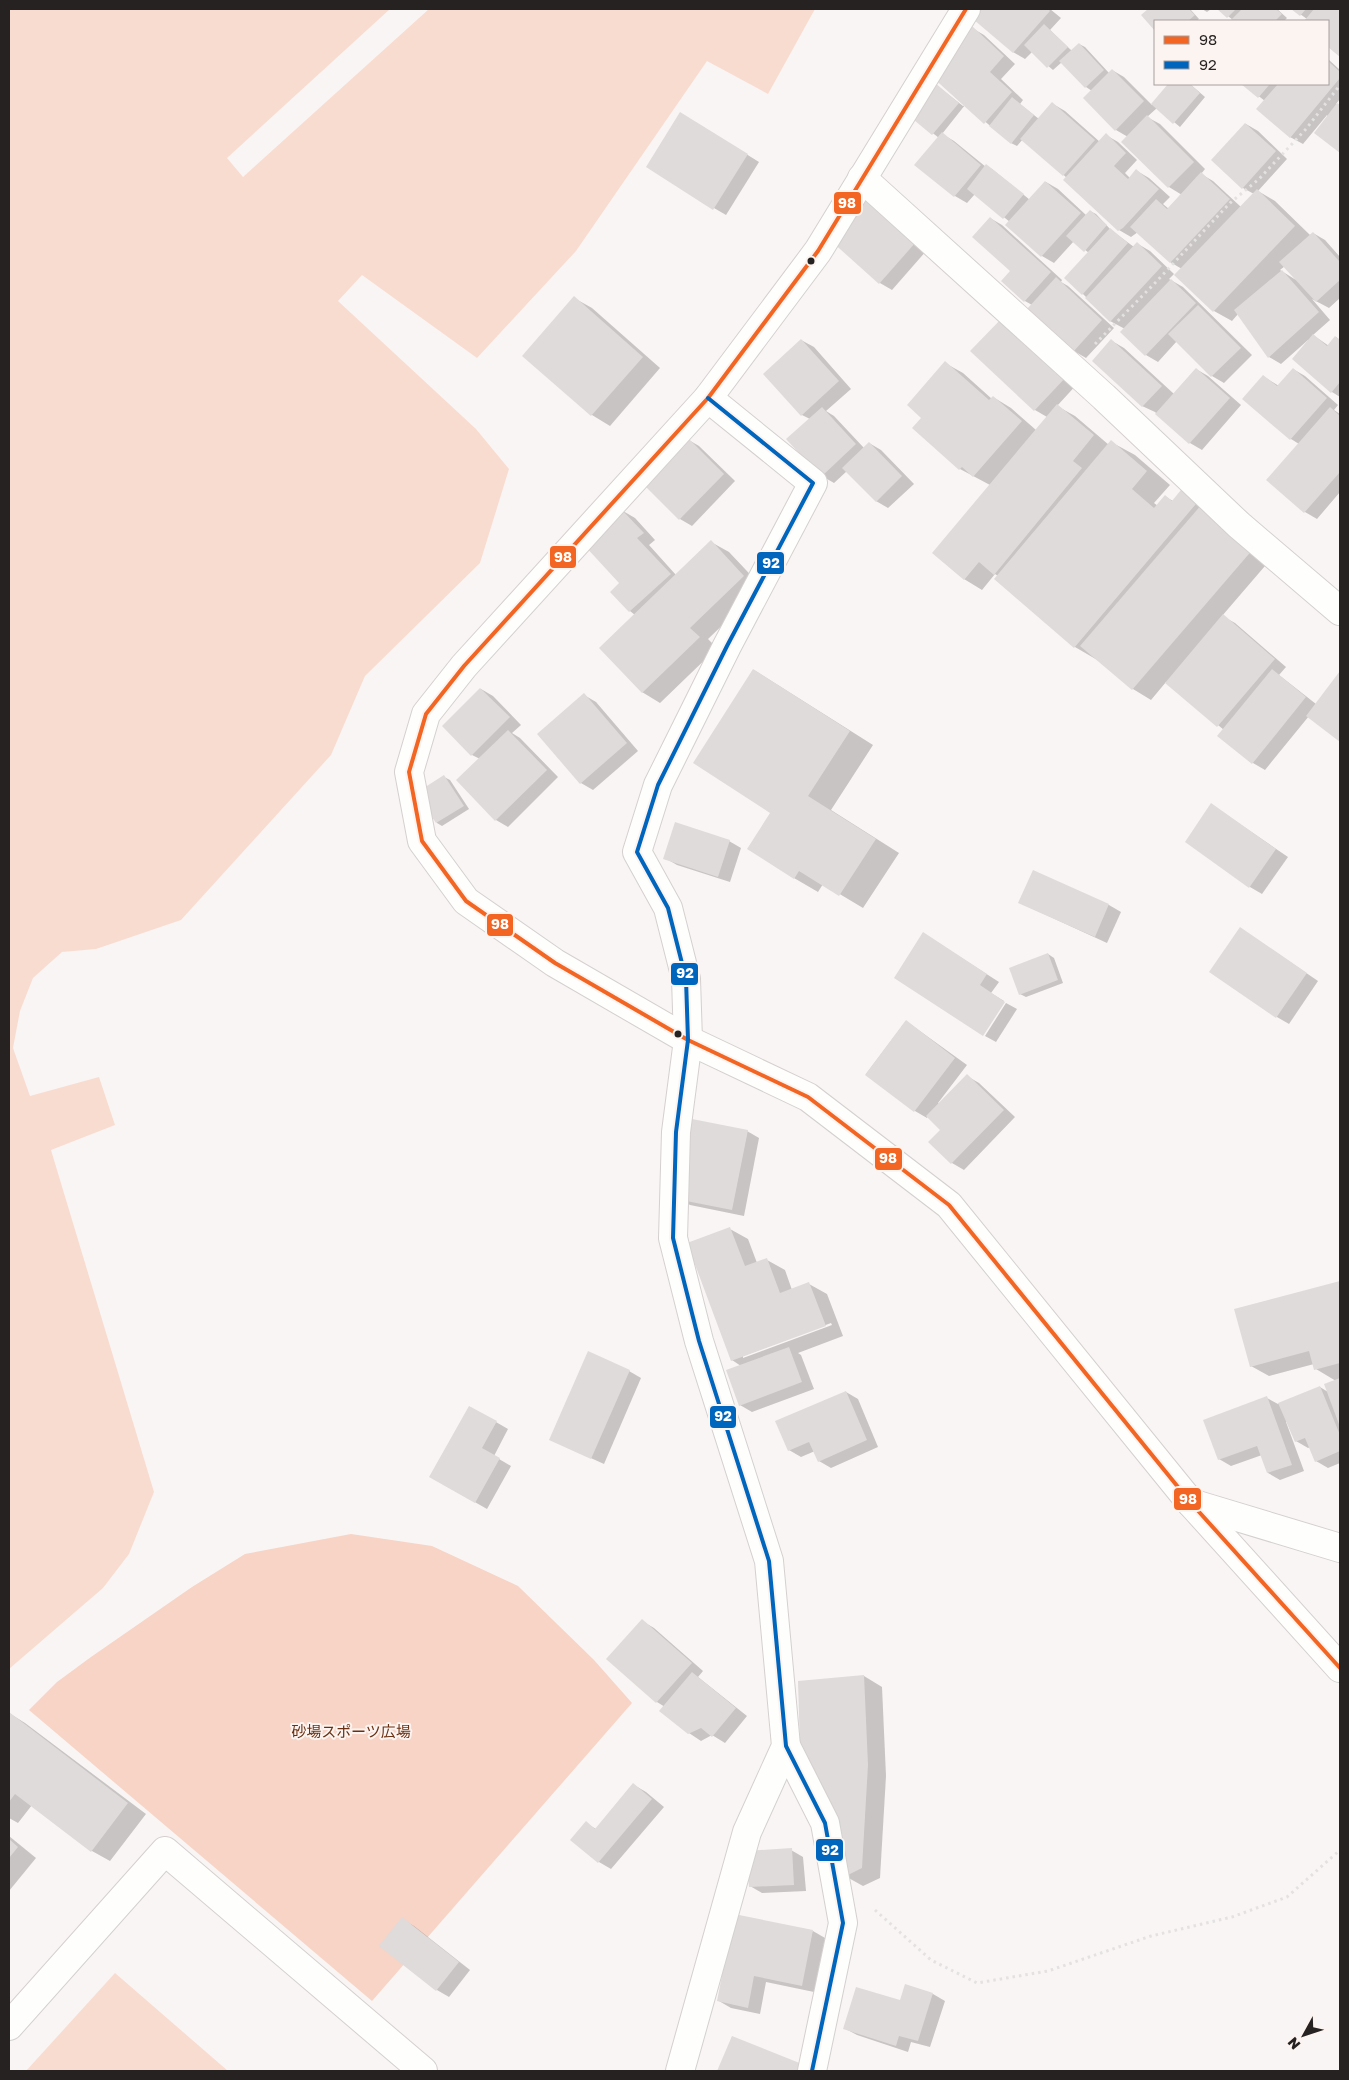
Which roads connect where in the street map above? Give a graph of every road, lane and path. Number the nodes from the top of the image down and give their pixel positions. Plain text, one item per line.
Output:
1 (966, 9) edge
2 (1340, 85) edge
3 (862, 178) junction
4 (1072, 368) junction
5 (708, 398) junction
6 (1340, 612) edge
7 (688, 1040) junction
8 (1190, 1504) junction
9 (1340, 1548) edge
10 (1340, 1668) edge
11 (786, 1746) junction
12 (1340, 1850) edge
13 (837, 1888) junction
14 (9, 2026) edge
15 (423, 2071) edge
16 (680, 2071) edge
17 (812, 2071) edge

1 - 3 street
2 - 4 path
3 - 4 street
3 - 5 street
4 - 6 street
5 - 7 street
5 - 7 street
7 - 8 street
7 - 11 street
8 - 9 street
8 - 10 street
11 - 13 street
11 - 16 street
12 - 13 path
13 - 17 street
14 - 15 street

